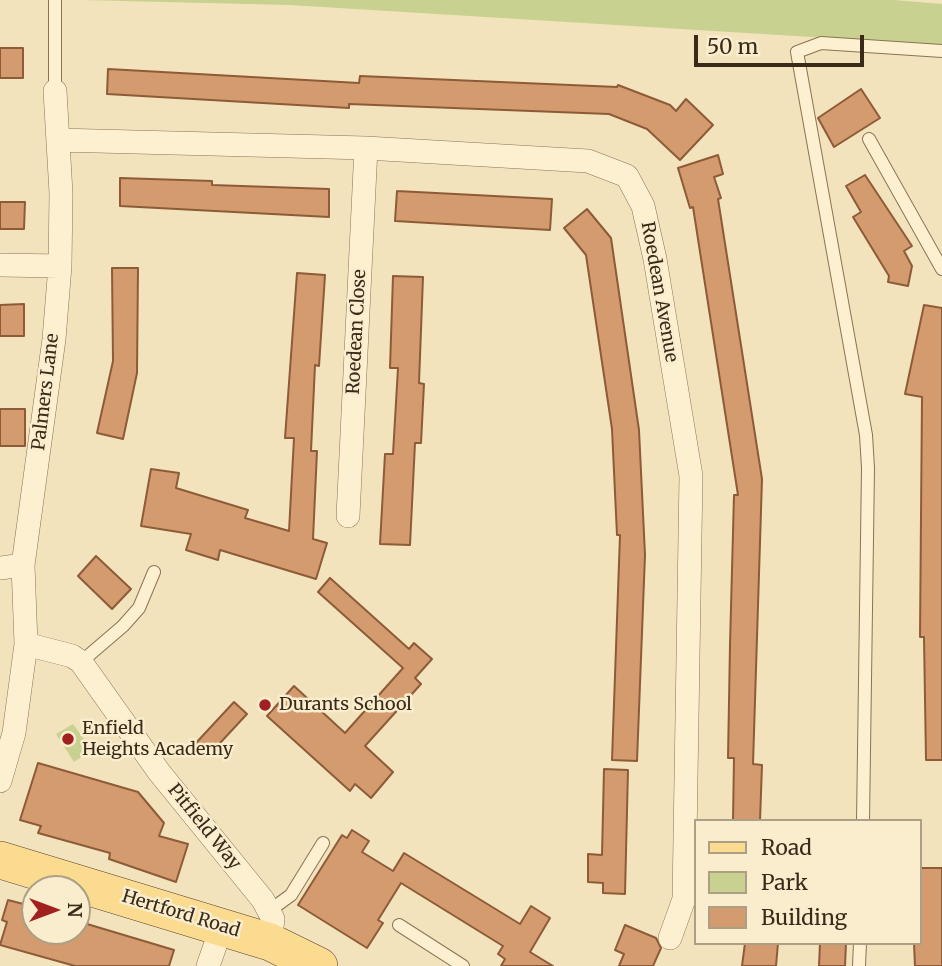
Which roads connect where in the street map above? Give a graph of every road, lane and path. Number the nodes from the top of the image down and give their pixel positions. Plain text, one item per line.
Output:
1 (55, 0) edge
2 (942, 51) edge
3 (55, 91) joint
4 (869, 139) dead end
5 (58, 140) junction
6 (366, 148) junction
7 (0, 265) edge
8 (60, 266) junction
9 (942, 269) edge
10 (348, 516) dead end
11 (23, 565) junction
12 (0, 568) edge
13 (154, 572) dead end
14 (26, 644) junction
15 (81, 662) junction
16 (0, 781) edge
17 (863, 819) edge
18 (323, 843) dead end
19 (0, 860) edge
20 (690, 899) edge
21 (399, 925) dead end
22 (222, 926) junction
23 (270, 927) junction
24 (670, 939) dead end
25 (860, 945) edge
26 (208, 966) edge
27 (318, 966) edge
28 (463, 966) edge
29 (859, 966) edge

1 - 3 lane, Palmers Lane
2 - 17 lane
3 - 5 street, Palmers Lane
4 - 9 lane
5 - 6 street, Roedean Avenue
5 - 8 street, Palmers Lane
6 - 10 street, Roedean Close
6 - 20 street, Roedean Avenue
7 - 8 street
8 - 11 street, Palmers Lane
11 - 12 street
11 - 14 street, Palmers Lane
13 - 15 lane
14 - 15 street
14 - 16 street, Palmers Lane
15 - 23 street, Pitfield Way
18 - 23 lane
19 - 22 main road, Hertford Road
20 - 24 street, Roedean Avenue
21 - 28 lane
22 - 23 main road, Hertford Road
22 - 26 street
23 - 27 main road, Hertford Road
25 - 29 lane

